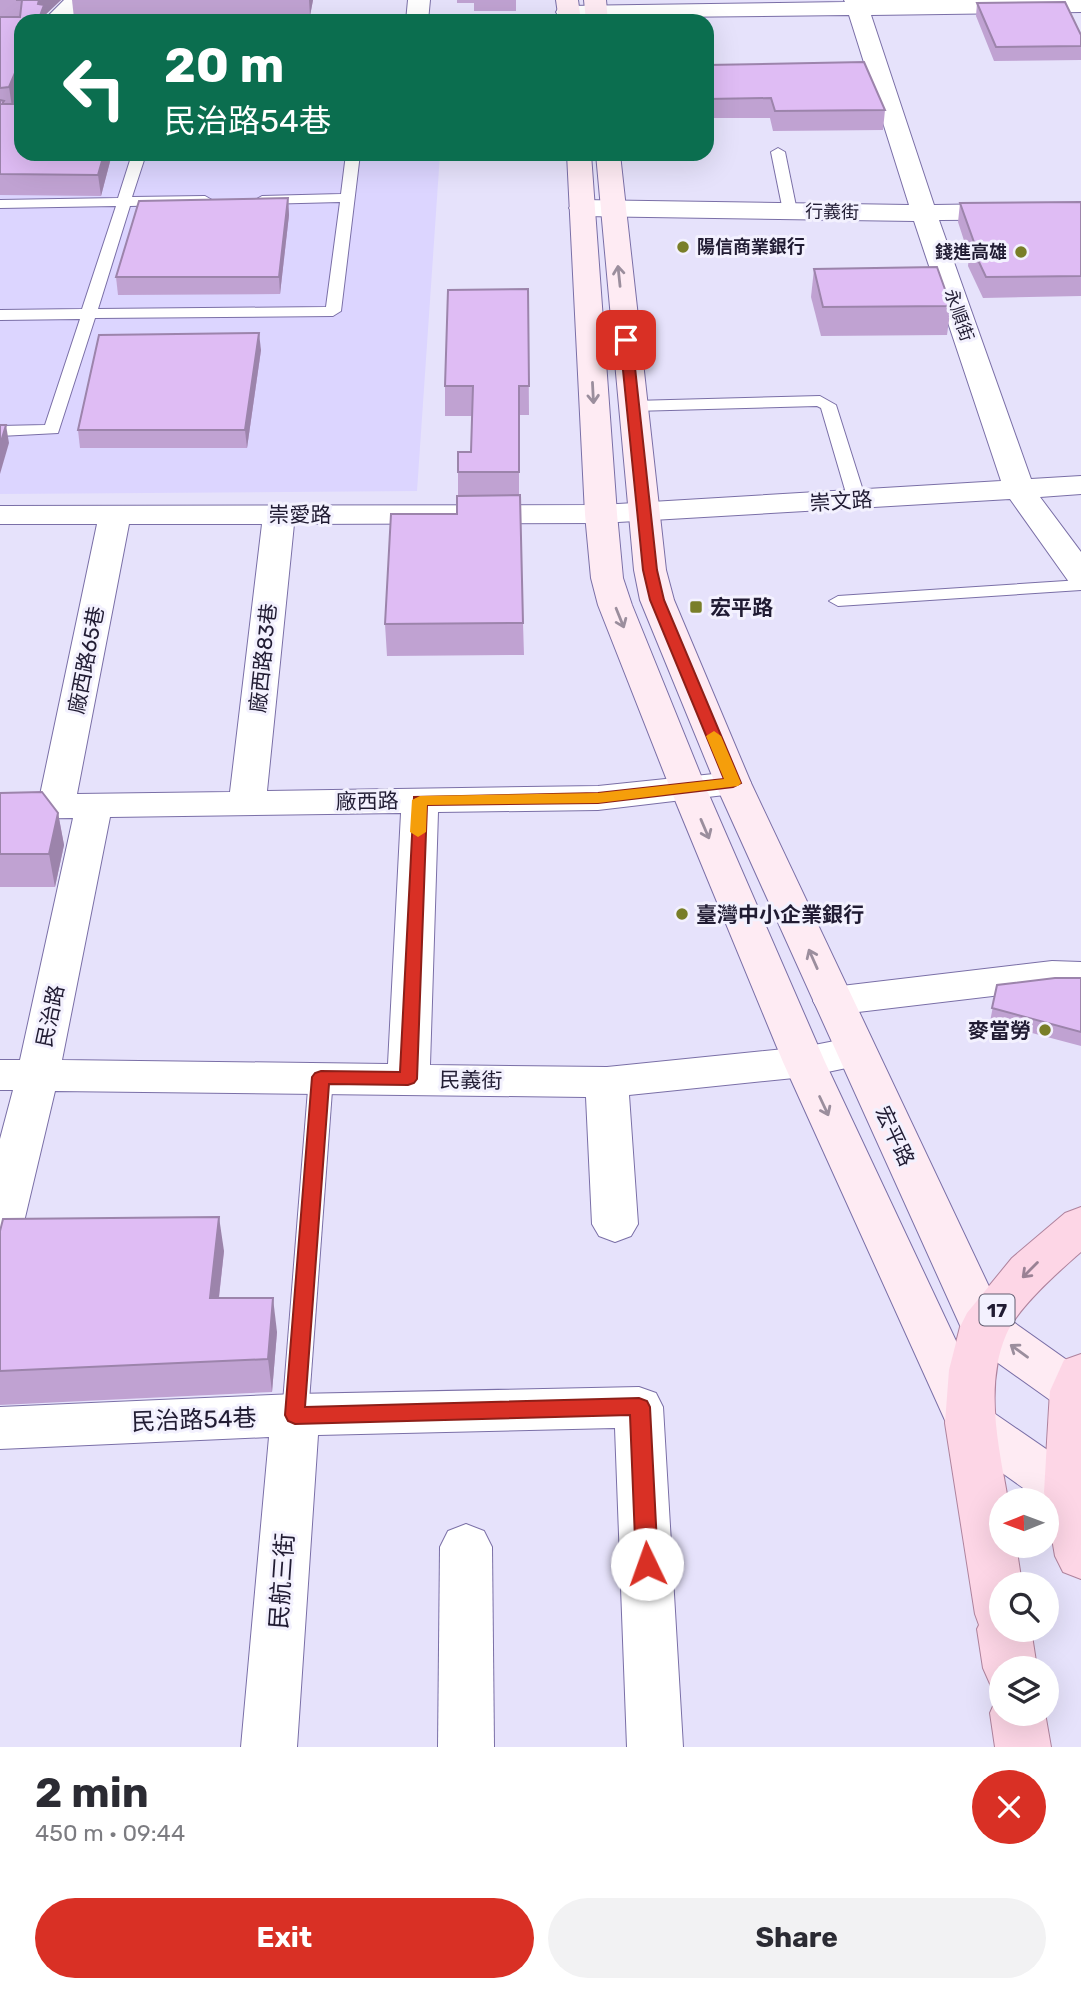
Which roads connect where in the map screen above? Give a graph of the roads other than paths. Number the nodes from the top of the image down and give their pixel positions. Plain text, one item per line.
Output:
1 (77, 0) edge
2 (857, 4) edge
3 (1081, 6) edge
4 (568, 11) edge
5 (596, 11) edge
6 (62, 14) edge
7 (778, 152) dead end
8 (137, 161) edge
9 (352, 161) edge
10 (581, 161) edge
11 (607, 161) edge
12 (347, 198) junction
13 (221, 200) edge
14 (249, 200) edge
15 (124, 201) junction
16 (0, 204) edge
17 (597, 208) junction
18 (790, 211) junction
19 (1081, 211) edge
20 (924, 213) junction
21 (88, 314) junction
22 (0, 315) edge
23 (633, 406) junction
24 (0, 430) edge
25 (1081, 485) edge
26 (1019, 489) junction
27 (857, 500) junction
28 (645, 513) junction
29 (115, 514) junction
30 (279, 514) junction
31 (601, 514) junction
32 (0, 515) edge
33 (1080, 574) edge
34 (838, 601) dead end
35 (733, 783) junction
36 (688, 788) junction
37 (420, 800) junction
38 (247, 803) junction
39 (75, 805) junction
40 (0, 807) edge
41 (1081, 976) edge
42 (833, 1002) junction
43 (855, 1052) junction
44 (804, 1062) junction
45 (19, 1075) edge
46 (321, 1077) junction
47 (408, 1079) junction
48 (607, 1082) junction
49 (615, 1224) dead end
50 (1081, 1225) edge
51 (0, 1226) edge
52 (984, 1327) junction
53 (1077, 1383) edge
54 (295, 1415) junction
55 (970, 1423) junction
56 (0, 1428) edge
57 (1069, 1492) junction
58 (466, 1547) dead end
59 (1081, 1556) edge
60 (994, 1572) edge
61 (1019, 1726) edge
62 (269, 1747) edge
63 (466, 1747) edge
64 (655, 1747) edge
65 (1023, 1747) edge

1 - 6 street
2 - 3 street
2 - 5 street
2 - 20 street, 永順街
4 - 5 street
7 - 18 lane
8 - 15 lane
9 - 12 lane
10 - 17 street, 宏平路
11 - 17 street, 宏平路
12 - 14 lane
12 - 21 lane
13 - 15 lane
15 - 16 lane
15 - 21 lane
17 - 18 street, 行義街
23 -> 17 street, 宏平路
17 -> 31 street, 宏平路
18 - 20 street, 行義街
19 - 20 street, 行義街
20 - 26 street, 永順街
21 - 22 lane
21 - 24 lane
23 - 27 lane
23 - 28 street, 宏平路
25 - 26 street, 崇文路
26 - 27 street, 崇文路
26 - 33 street, 永順街
27 - 28 street, 崇文路
28 - 31 street, 崇文路
28 - 35 street, 宏平路
29 - 30 street, 崇愛路
29 - 32 street, 崇愛路
29 - 39 street, 廠西路65巷
30 - 31 street, 崇愛路
30 - 38 street, 廠西路83巷
31 -> 36 street, 宏平路
33 - 34 lane
35 - 36 street, 廠西路
42 -> 35 street, 宏平路
36 - 37 street, 廠西路
36 -> 44 street, 宏平路
37 - 38 street, 廠西路
37 - 47 street
38 - 39 street, 廠西路
39 - 40 street, 廠西路
39 - 45 street, 民治路
41 - 42 street
42 - 43 street, 宏平路
43 - 44 street, 民義街
43 - 52 street, 宏平路
44 - 48 street, 民義街
44 -> 55 street, 宏平路
45 - 46 street, 民義街
45 - 51 street, 民治路
46 - 47 street, 民義街
46 - 54 lane
47 - 48 street, 民義街
48 - 49 street
50 -> 52 main road, 17
53 -> 52 street, 宏平路
52 - 55 main road, 17
53 - 57 main road
54 - 56 street, 民治路54巷
54 - 62 street, 民航三街
54 - 64 street, 民治路54巷
55 - 57 street
55 - 60 main road, 17
57 - 59 main road
58 - 63 street
61 - 65 main road

